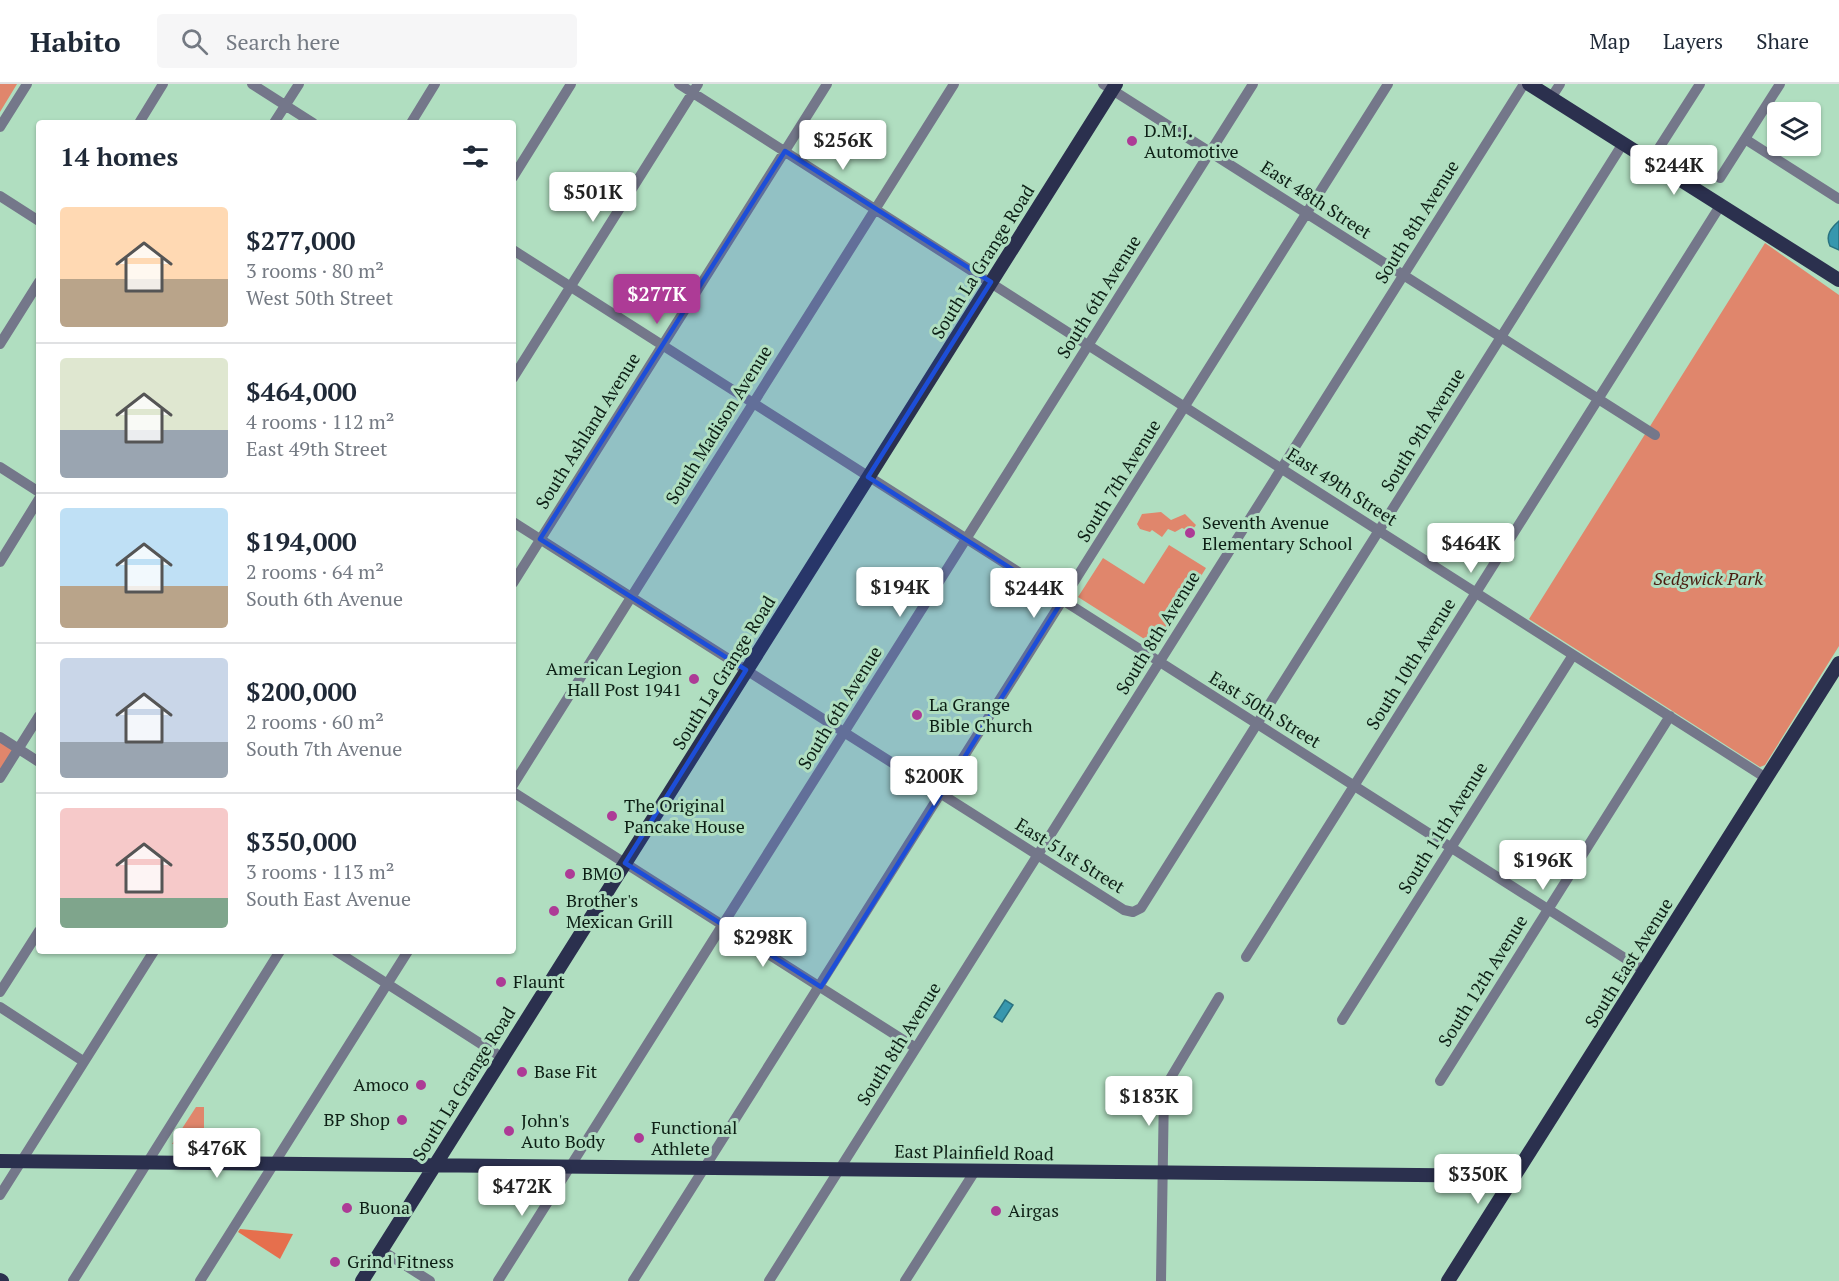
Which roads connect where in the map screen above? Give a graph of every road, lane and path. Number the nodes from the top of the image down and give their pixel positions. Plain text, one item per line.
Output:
1 (27, 84) edge
2 (163, 84) edge
3 (252, 84) edge
4 (299, 84) edge
5 (435, 84) edge
6 (571, 84) edge
7 (679, 84) edge
8 (827, 84) edge
9 (954, 84) edge
10 (1253, 84) edge
11 (1388, 84) edge
12 (1524, 84) edge
13 (1529, 84) edge
14 (1560, 84) edge
15 (1700, 84) edge
16 (1780, 84) edge
17 (1111, 86) edge
18 (695, 88) edge
19 (1551, 98) junction
20 (285, 105) junction
21 (141, 120) edge
22 (276, 120) edge
23 (308, 120) edge
24 (413, 120) edge
25 (0, 127) edge
26 (1745, 139) junction
27 (1622, 145) junction
28 (785, 151) junction
29 (1210, 152) junction
30 (1650, 162) junction
31 (516, 172) edge
32 (1720, 178) dead end
33 (0, 196) edge
34 (1839, 199) edge
35 (1720, 206) junction
36 (874, 208) junction
37 (1307, 214) junction
38 (36, 218) edge
39 (516, 252) edge
40 (1403, 275) junction
41 (1839, 280) edge
42 (991, 282) junction
43 (36, 287) edge
44 (570, 287) junction
45 (1501, 337) junction
46 (0, 344) edge
47 (661, 344) junction
48 (1089, 344) junction
49 (516, 373) edge
50 (1598, 399) junction
51 (752, 403) junction
52 (1185, 406) junction
53 (1655, 435) dead end
54 (0, 467) edge
55 (1282, 468) junction
56 (868, 477) junction
57 (36, 490) edge
58 (36, 504) edge
59 (516, 524) edge
60 (1379, 530) junction
61 (540, 539) junction
62 (966, 540) junction
63 (0, 562) edge
64 (516, 578) edge
65 (1476, 592) junction
66 (631, 597) junction
67 (1062, 601) junction
68 (1574, 655) junction
69 (1159, 662) junction
70 (1839, 663) edge
71 (746, 670) junction
72 (1670, 716) junction
73 (36, 721) edge
74 (1257, 725) junction
75 (844, 732) junction
76 (0, 737) edge
77 (19, 749) junction
78 (36, 760) edge
79 (0, 778) edge
80 (1766, 778) junction
81 (516, 780) edge
82 (1353, 786) junction
83 (516, 794) edge
84 (941, 794) junction
85 (1450, 847) junction
86 (1037, 855) junction
87 (625, 863) junction
88 (1548, 909) junction
89 (1133, 912) joint
90 (722, 926) junction
91 (36, 936) edge
92 (152, 954) edge
93 (278, 954) edge
94 (341, 954) edge
95 (406, 954) edge
96 (1246, 957) dead end
97 (1645, 971) junction
98 (387, 984) junction
99 (821, 987) junction
100 (0, 992) edge
101 (1220, 997) dead end
102 (0, 1007) edge
103 (1342, 1020) dead end
104 (916, 1048) junction
105 (503, 1058) junction
106 (83, 1061) junction
107 (1440, 1081) dead end
108 (0, 1161) edge
109 (20, 1161) junction
110 (147, 1163) junction
111 (275, 1163) junction
112 (434, 1166) junction
113 (570, 1167) junction
114 (703, 1168) junction
115 (840, 1170) junction
116 (975, 1171) junction
117 (1162, 1173) junction
118 (1514, 1176) junction
119 (0, 1195) edge
120 (381, 1250) junction
121 (73, 1281) edge
122 (200, 1281) edge
123 (362, 1281) edge
124 (430, 1281) edge
125 (498, 1281) edge
126 (633, 1281) edge
127 (769, 1281) edge
128 (905, 1281) edge
129 (1161, 1281) edge
130 (1448, 1281) edge

1 - 25 street
2 - 21 street
3 - 20 street
4 - 20 street
5 - 24 street
6 - 31 street
7 - 18 street, East 49th Street
8 - 28 street, South Ashland Avenue
9 - 36 street, South Madison Avenue
10 - 29 street, South 6th Avenue
11 - 37 street, South 7th Avenue
12 - 40 street, South 8th Avenue
13 - 19 main road
14 - 19 street
15 - 30 street
16 - 26 street
17 - 29 street, East 48th Street
17 - 42 main road, South La Grange Road
18 - 28 street, East 49th Street
18 - 44 street
19 - 27 main road
20 - 22 street
20 - 23 street
26 - 32 street
26 - 34 street
27 - 30 main road
27 - 45 street, South 9th Avenue
28 - 36 street, East 49th Street
28 - 47 street, South Ashland Avenue
29 - 37 street, East 48th Street
29 - 48 street, South 6th Avenue
30 - 35 main road
33 - 38 street
35 - 41 main road
35 - 50 street, South 10th Avenue
36 - 42 street, East 49th Street
36 - 51 street, South Madison Avenue
37 - 40 street, East 48th Street
37 - 52 street, South 7th Avenue
39 - 44 street, East 50th Street
40 - 45 street, East 48th Street
40 - 55 street, South 8th Avenue
42 - 48 street, East 49th Street
42 - 56 main road, South La Grange Road
43 - 46 street
44 - 47 street, East 50th Street
44 - 49 street
45 - 50 street, East 48th Street
45 - 60 street, South 9th Avenue
47 - 51 street, East 50th Street
47 - 61 street, South Ashland Avenue
48 - 52 street, East 49th Street
48 - 62 street, South 6th Avenue
50 - 53 street, East 48th Street
50 - 65 street, South 10th Avenue
51 - 56 street, East 50th Street
51 - 66 street, South Madison Avenue
52 - 55 street, East 49th Street
52 - 67 street, South 7th Avenue
54 - 57 street
55 - 60 street, East 49th Street
55 - 69 street, South 8th Avenue
56 - 62 street, East 50th Street
56 - 71 main road, South La Grange Road
58 - 63 street
59 - 61 street, East 51st Street
60 - 65 street, East 49th Street
60 - 74 street, South 9th Avenue
61 - 64 street, South Ashland Avenue
61 - 66 street, East 51st Street
62 - 67 street, East 50th Street
62 - 75 street, South 6th Avenue
65 - 68 street, East 49th Street
65 - 82 street, South 10th Avenue
66 - 71 street, East 51st Street
66 - 81 street, South Madison Avenue
67 - 69 street, East 50th Street
67 - 84 street, South 7th Avenue
68 - 72 street, East 49th Street
68 - 85 street, South 11th Avenue
69 - 74 street, East 50th Street
69 - 86 street, South 8th Avenue
70 - 80 main road, South East Avenue
71 - 75 street, East 51st Street
71 - 87 main road, South La Grange Road
72 - 80 street, East 49th Street
72 - 88 street, South 12th Avenue
73 - 77 street
74 - 82 street, East 50th Street
74 - 89 street, South 9th Avenue
75 - 84 street, East 51st Street
75 - 90 street, South 6th Avenue
76 - 77 street
77 - 78 street
77 - 79 street
80 - 97 main road, South East Avenue
82 - 85 street, East 50th Street
82 - 96 street, South 10th Avenue
83 - 87 street
84 - 86 street, East 51st Street
84 - 99 street, South 7th Avenue
85 - 88 street, East 50th Street
85 - 103 street, South 11th Avenue
86 - 89 street, East 51st Street
86 - 104 street, South 8th Avenue
87 - 90 street
87 - 105 main road, South La Grange Road
88 - 97 street, East 50th Street
88 - 107 street, South 12th Avenue
90 - 99 street
90 - 113 street, South 6th Avenue
91 - 100 street
92 - 106 street
93 - 110 street
94 - 98 street
95 - 98 street
97 - 118 main road, South East Avenue
98 - 105 street
98 - 111 street
99 - 104 street
99 - 114 street, South 7th Avenue
101 - 117 street
102 - 106 street
104 - 115 street, South 8th Avenue
105 - 112 main road, South La Grange Road
106 - 109 street
108 - 109 main road, East Plainfield Road
109 - 110 main road, East Plainfield Road
109 - 119 street
110 - 111 main road, East Plainfield Road
110 - 121 street
111 - 112 main road, East Plainfield Road
111 - 122 street
112 - 113 main road, East Plainfield Road
112 - 120 main road, South La Grange Road
113 - 114 main road, East Plainfield Road
113 - 125 street, South 6th Avenue
114 - 115 main road, East Plainfield Road
114 - 126 street, South 7th Avenue
115 - 116 main road, East Plainfield Road
115 - 127 street, South 8th Avenue
116 - 117 main road, East Plainfield Road
116 - 128 street
117 - 118 main road, East Plainfield Road
117 - 129 street
118 - 130 main road, South East Avenue
120 - 123 main road, South La Grange Road
120 - 124 street

